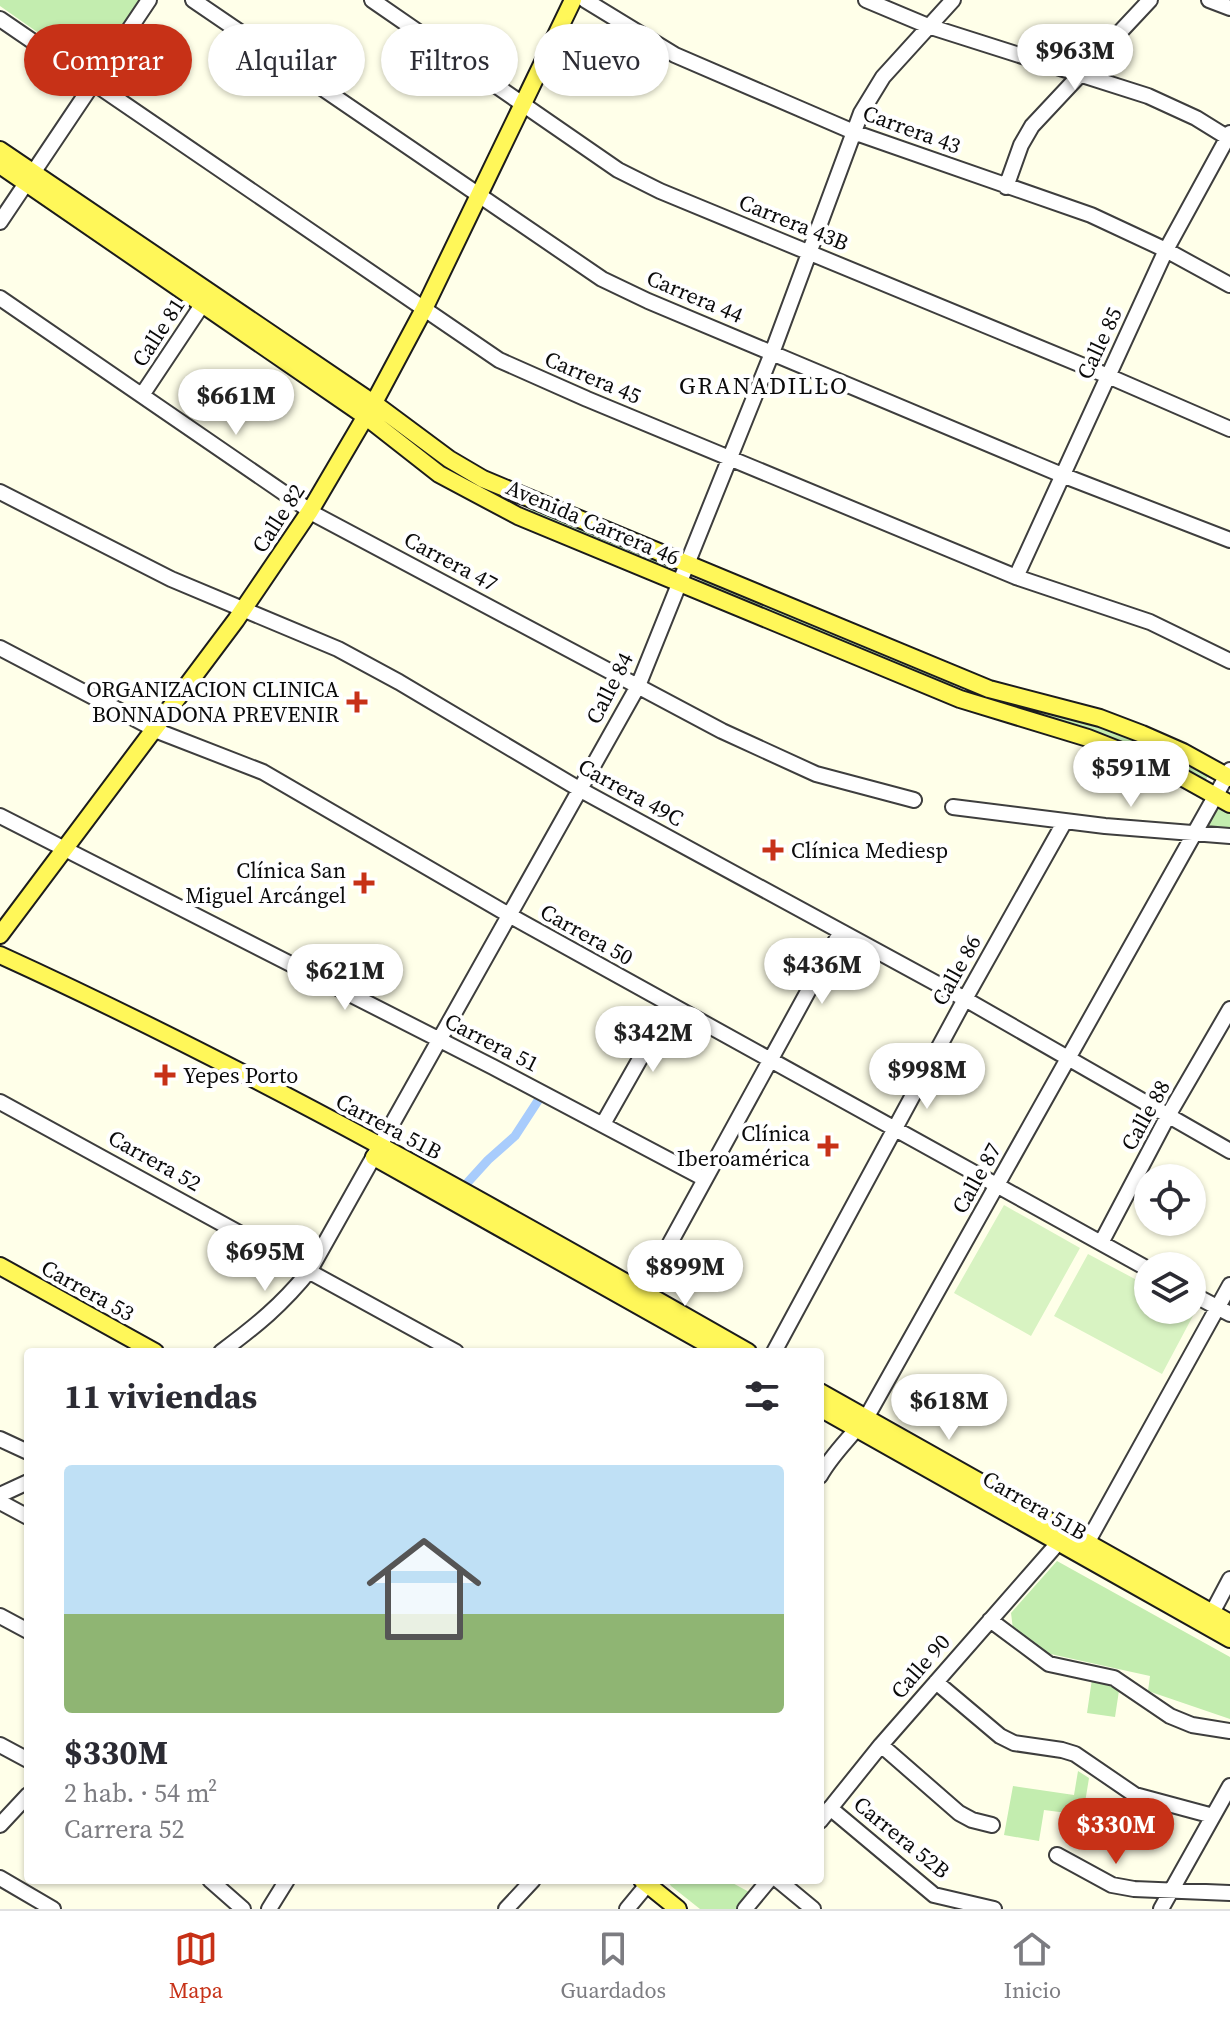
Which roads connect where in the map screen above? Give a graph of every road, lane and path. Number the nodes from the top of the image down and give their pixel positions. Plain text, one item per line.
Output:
1 (149, 0) edge
2 (193, 0) edge
3 (372, 0) edge
4 (573, 0) edge
5 (585, 0) edge
6 (866, 0) edge
7 (953, 0) edge
8 (1150, 0) edge
9 (1209, 0) edge
10 (1230, 8) edge
11 (0, 19) edge
12 (133, 24) edge
13 (928, 26) junction
14 (24, 36) edge
15 (1081, 74) junction
16 (84, 96) edge
17 (111, 96) edge
18 (522, 102) junction
19 (856, 133) junction
20 (1229, 136) edge
21 (0, 150) edge
22 (0, 165) edge
23 (30, 178) junction
24 (1006, 187) junction
25 (480, 196) junction
26 (0, 222) edge
27 (1166, 250) junction
28 (811, 252) junction
29 (1230, 285) edge
30 (0, 298) edge
31 (206, 299) junction
32 (424, 309) junction
33 (772, 353) junction
34 (1108, 376) junction
35 (142, 395) junction
36 (369, 410) junction
37 (1230, 429) edge
38 (730, 458) junction
39 (1062, 475) junction
40 (0, 492) edge
41 (527, 497) junction
42 (310, 511) junction
43 (518, 516) junction
44 (1230, 540) edge
45 (688, 563) junction
46 (1016, 577) junction
47 (680, 583) junction
48 (243, 610) junction
49 (0, 648) edge
50 (1230, 661) edge
51 (968, 681) junction
52 (638, 686) junction
53 (959, 702) junction
54 (154, 729) junction
55 (1229, 775) edge
56 (579, 789) junction
57 (914, 800) dead end
58 (1223, 800) edge
59 (953, 807) dead end
60 (0, 816) edge
61 (1065, 821) junction
62 (1194, 835) junction
63 (1230, 836) edge
64 (66, 848) junction
65 (509, 915) junction
66 (840, 933) junction
67 (0, 935) edge
68 (0, 955) edge
69 (965, 999) junction
70 (670, 1006) junction
71 (1230, 1009) edge
72 (439, 1039) junction
73 (1069, 1057) junction
74 (771, 1060) junction
75 (0, 1102) edge
76 (1169, 1114) junction
77 (603, 1124) junction
78 (896, 1128) junction
79 (377, 1151) junction
80 (1230, 1151) edge
81 (705, 1179) junction
82 (997, 1185) junction
83 (1101, 1243) junction
84 (1134, 1261) edge
85 (0, 1266) edge
86 (310, 1270) junction
87 (1230, 1285) edge
88 (635, 1295) junction
89 (1206, 1301) edge
90 (1224, 1311) edge
91 (777, 1347) edge
92 (148, 1348) edge
93 (226, 1348) edge
94 (449, 1348) edge
95 (715, 1348) edge
96 (740, 1348) edge
97 (824, 1395) edge
98 (824, 1409) edge
99 (862, 1423) junction
100 (0, 1439) edge
101 (24, 1450) edge
102 (824, 1470) edge
103 (24, 1484) edge
104 (0, 1495) edge
105 (0, 1502) edge
106 (24, 1515) edge
107 (1055, 1526) junction
108 (1058, 1543) junction
109 (1087, 1543) junction
110 (1230, 1579) edge
111 (1212, 1613) junction
112 (0, 1616) edge
113 (990, 1620) junction
114 (1230, 1623) edge
115 (24, 1629) edge
116 (1230, 1639) edge
117 (936, 1682) junction
118 (1230, 1731) edge
119 (0, 1745) edge
120 (881, 1745) junction
121 (24, 1758) edge
122 (1230, 1786) edge
123 (24, 1799) edge
124 (830, 1808) junction
125 (824, 1816) edge
126 (1213, 1816) junction
127 (0, 1825) edge
128 (992, 1825) dead end
129 (1057, 1855) dead end
130 (0, 1878) edge
131 (215, 1884) edge
132 (285, 1884) edge
133 (529, 1884) edge
134 (645, 1884) edge
135 (650, 1884) edge
136 (766, 1884) edge
137 (783, 1884) edge
138 (1171, 1892) junction
139 (1230, 1893) edge
140 (53, 1909) edge
141 (243, 1909) edge
142 (269, 1909) edge
143 (506, 1909) edge
144 (627, 1909) edge
145 (678, 1909) edge
146 (745, 1909) edge
147 (813, 1909) edge
148 (994, 1909) edge
149 (1161, 1909) edge

1 - 12 street
2 - 25 street, Carrera 44
3 - 18 street, Carrera 43B
4 - 18 main road, Calle 82
5 - 19 street, Carrera 43
6 - 13 street
7 - 13 street, Calle 84
8 - 15 street
9 - 10 street
11 - 14 street, Carrera 45
13 - 15 street
13 - 19 street, Calle 84
15 - 20 street
15 - 24 street
16 - 23 street
17 - 32 street, Carrera 45
18 - 25 main road, Calle 82
18 - 28 street, Carrera 43B
19 - 24 street, Carrera 43
19 - 28 street, Calle 84
20 - 27 street, Calle 85
21 - 23 main road, Avenida Carrera 46
22 - 23 main road, Avenida Carrera 46
23 - 26 street
23 - 31 main road, Avenida Carrera 46
24 - 27 street, Carrera 43
25 - 32 main road, Calle 82
25 - 33 street, Carrera 44
27 - 29 street, Carrera 43
27 - 34 street, Calle 85
28 - 33 street, Calle 84
28 - 34 street, Carrera 43B
30 - 35 street, Carrera 47
31 - 35 street, Calle 81
31 - 36 main road, Avenida Carrera 46
32 - 36 main road, Calle 82
32 - 38 street, Carrera 45
33 - 38 street, Calle 84
33 - 39 street, Carrera 44
34 - 37 street, Carrera 43B
34 - 39 street, Calle 85
35 - 42 street, Carrera 47
36 - 41 main road, Avenida Carrera 46
36 - 42 main road, Calle 82
36 - 43 main road, Avenida Carrera 46
38 - 45 street, Calle 84
38 - 46 street, Carrera 45
39 - 44 street, Carrera 44
39 - 46 street, Calle 85
40 - 48 street, Carrera 49C
41 - 43 main road
41 - 45 main road, Avenida Carrera 46
42 - 48 main road, Calle 82
42 - 52 street, Carrera 47
43 - 47 main road, Avenida Carrera 46
45 - 47 street, Calle 84
45 - 51 main road, Avenida Carrera 46
46 - 50 street, Carrera 45
47 - 52 street, Calle 84
47 - 53 main road, Avenida Carrera 46
48 - 54 main road, Calle 82
48 - 56 street, Carrera 49C
49 - 54 street, Carrera 50
51 - 53 street
51 - 55 main road, Avenida Carrera 46
52 - 56 street, Calle 84
52 - 57 street, Carrera 47
53 - 58 main road, Avenida Carrera 46
54 - 64 main road, Calle 82
54 - 65 street, Carrera 50
55 - 58 street, Calle 87
56 - 65 street, Calle 84
56 - 66 street, Carrera 49C
58 - 62 street, Calle 87
59 - 61 street
60 - 64 street, Carrera 51
61 - 62 street
61 - 69 street, Calle 86
62 - 63 street
62 - 73 street, Calle 87
64 - 67 main road, Calle 82
64 - 72 street, Carrera 51
65 - 70 street, Carrera 50
65 - 72 street, Calle 84
66 - 69 street, Carrera 49C
66 - 74 street
68 - 79 main road, Carrera 51B
69 - 73 street, Carrera 49C
69 - 78 street, Calle 86
70 - 74 street, Carrera 50
70 - 77 street
71 - 76 street, Calle 88
72 - 77 street, Carrera 51
72 - 79 street, Calle 84
73 - 76 street, Carrera 49C
73 - 82 street, Calle 87
74 - 78 street, Carrera 50
74 - 81 street
75 - 86 street, Carrera 52
76 - 80 street, Carrera 49C
76 - 83 street, Calle 88
77 - 81 street, Carrera 51
78 - 82 street, Carrera 50
78 - 91 street, Calle 86
79 - 86 street, Calle 84
79 - 88 main road, Carrera 51B
81 - 88 street
82 - 83 street, Carrera 50
82 - 99 street, Calle 87
83 - 84 street, Carrera 50
85 - 92 main road, Carrera 53
86 - 93 street, Calle 84
86 - 94 street, Carrera 52
87 - 90 street
88 - 95 main road, Carrera 51B
88 - 96 main road, Carrera 51B
89 - 90 street
90 - 109 street
97 - 99 main road, Carrera 51B
98 - 99 main road, Carrera 51B
99 - 102 street, Calle 87
99 - 107 main road, Carrera 51B
99 - 108 main road, Carrera 51B
100 - 101 street
103 - 104 street
105 - 106 street
107 - 108 street
107 - 109 main road, Carrera 51B
108 - 109 street
108 - 113 street, Calle 90
108 - 116 main road, Carrera 51B
109 - 111 main road, Carrera 51B
110 - 111 street
111 - 114 main road, Carrera 51B
112 - 115 street
113 - 117 street, Calle 90
113 - 118 street
117 - 120 street, Calle 90
117 - 126 street
119 - 121 street
120 - 124 street, Calle 90
120 - 128 street
122 - 126 street
123 - 127 street
124 - 125 street, Calle 90
124 - 148 street, Carrera 52B
126 - 138 street
129 - 138 street
130 - 140 street
131 - 141 street
132 - 142 street
133 - 143 street
134 - 144 street
135 - 145 main road
136 - 146 street
137 - 147 street
138 - 139 street
138 - 149 street

